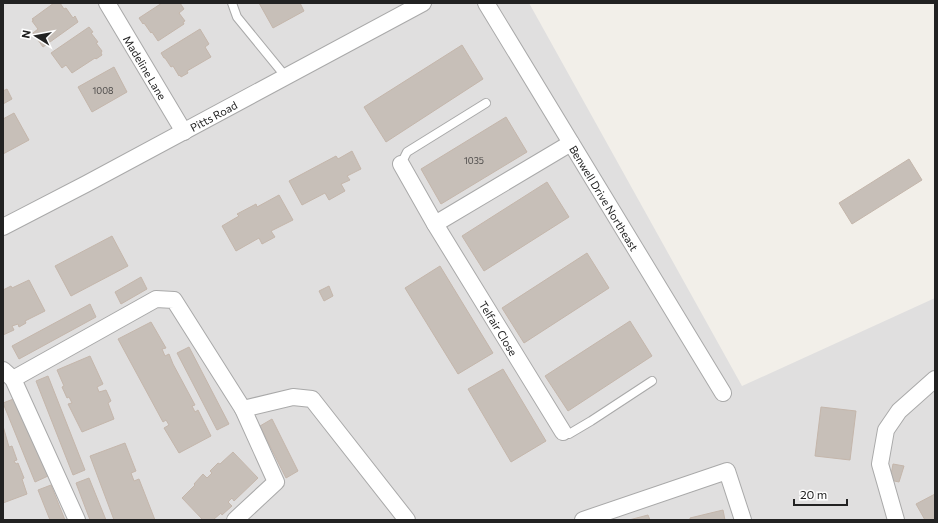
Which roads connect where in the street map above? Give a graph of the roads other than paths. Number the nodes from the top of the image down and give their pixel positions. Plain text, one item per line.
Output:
1 (107, 3) edge
2 (232, 3) edge
3 (423, 3) edge
4 (486, 3) edge
5 (286, 77) junction
6 (486, 103) dead end
7 (184, 132) junction
8 (571, 143) junction
9 (401, 164) joint
10 (435, 224) junction
11 (3, 227) edge
12 (8, 374) edge
13 (935, 379) edge
14 (652, 381) dead end
15 (723, 393) dead end
16 (243, 409) junction
17 (563, 432) joint
18 (77, 520) edge
19 (236, 520) edge
20 (407, 520) edge
21 (583, 520) edge
22 (742, 520) edge
23 (896, 520) edge

1 - 7 street, Madeline Lane
2 - 5 lane
3 - 5 street, Pitts Road
4 - 8 street, Benwell Drive Northeast
5 - 7 street, Pitts Road
6 - 9 lane
7 - 11 street, Pitts Road
8 - 10 street
8 - 15 street, Benwell Drive Northeast
9 - 10 street, Telfair Close
10 - 17 street, Telfair Close
12 - 16 street
12 - 18 street
13 - 23 street
14 - 17 lane
16 - 19 street
16 - 20 street
21 - 22 street

